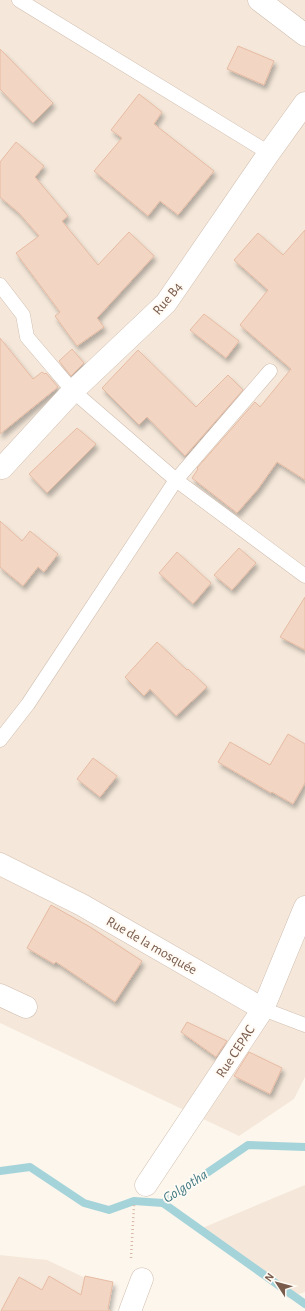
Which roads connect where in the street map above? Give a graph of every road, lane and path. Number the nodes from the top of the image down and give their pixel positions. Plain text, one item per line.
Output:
1 (19, 0) edge
2 (260, 0) edge
3 (305, 35) edge
4 (305, 103) edge
5 (269, 153) junction
6 (0, 285) edge
7 (270, 371) dead end
8 (73, 391) junction
9 (0, 467) edge
10 (176, 480) junction
11 (305, 576) edge
12 (0, 740) edge
13 (0, 864) edge
14 (305, 907) edge
15 (0, 995) edge
16 (26, 1007) dead end
17 (263, 1009) junction
18 (305, 1025) edge
19 (146, 1185) joint
20 (142, 1279) joint
21 (130, 1311) edge

1 - 5 lane
2 - 3 street
4 - 5 street, Rue B4
5 - 8 street, Rue B4
6 - 8 lane
7 - 10 lane
8 - 9 street, Rue B4
8 - 10 lane
10 - 11 lane
10 - 12 lane
13 - 17 street, Rue de la mosquée
14 - 17 street, Rue CEPAC
15 - 16 street
17 - 18 lane, Rue de la mosquée
17 - 19 street, Rue CEPAC
19 - 20 path
20 - 21 street

